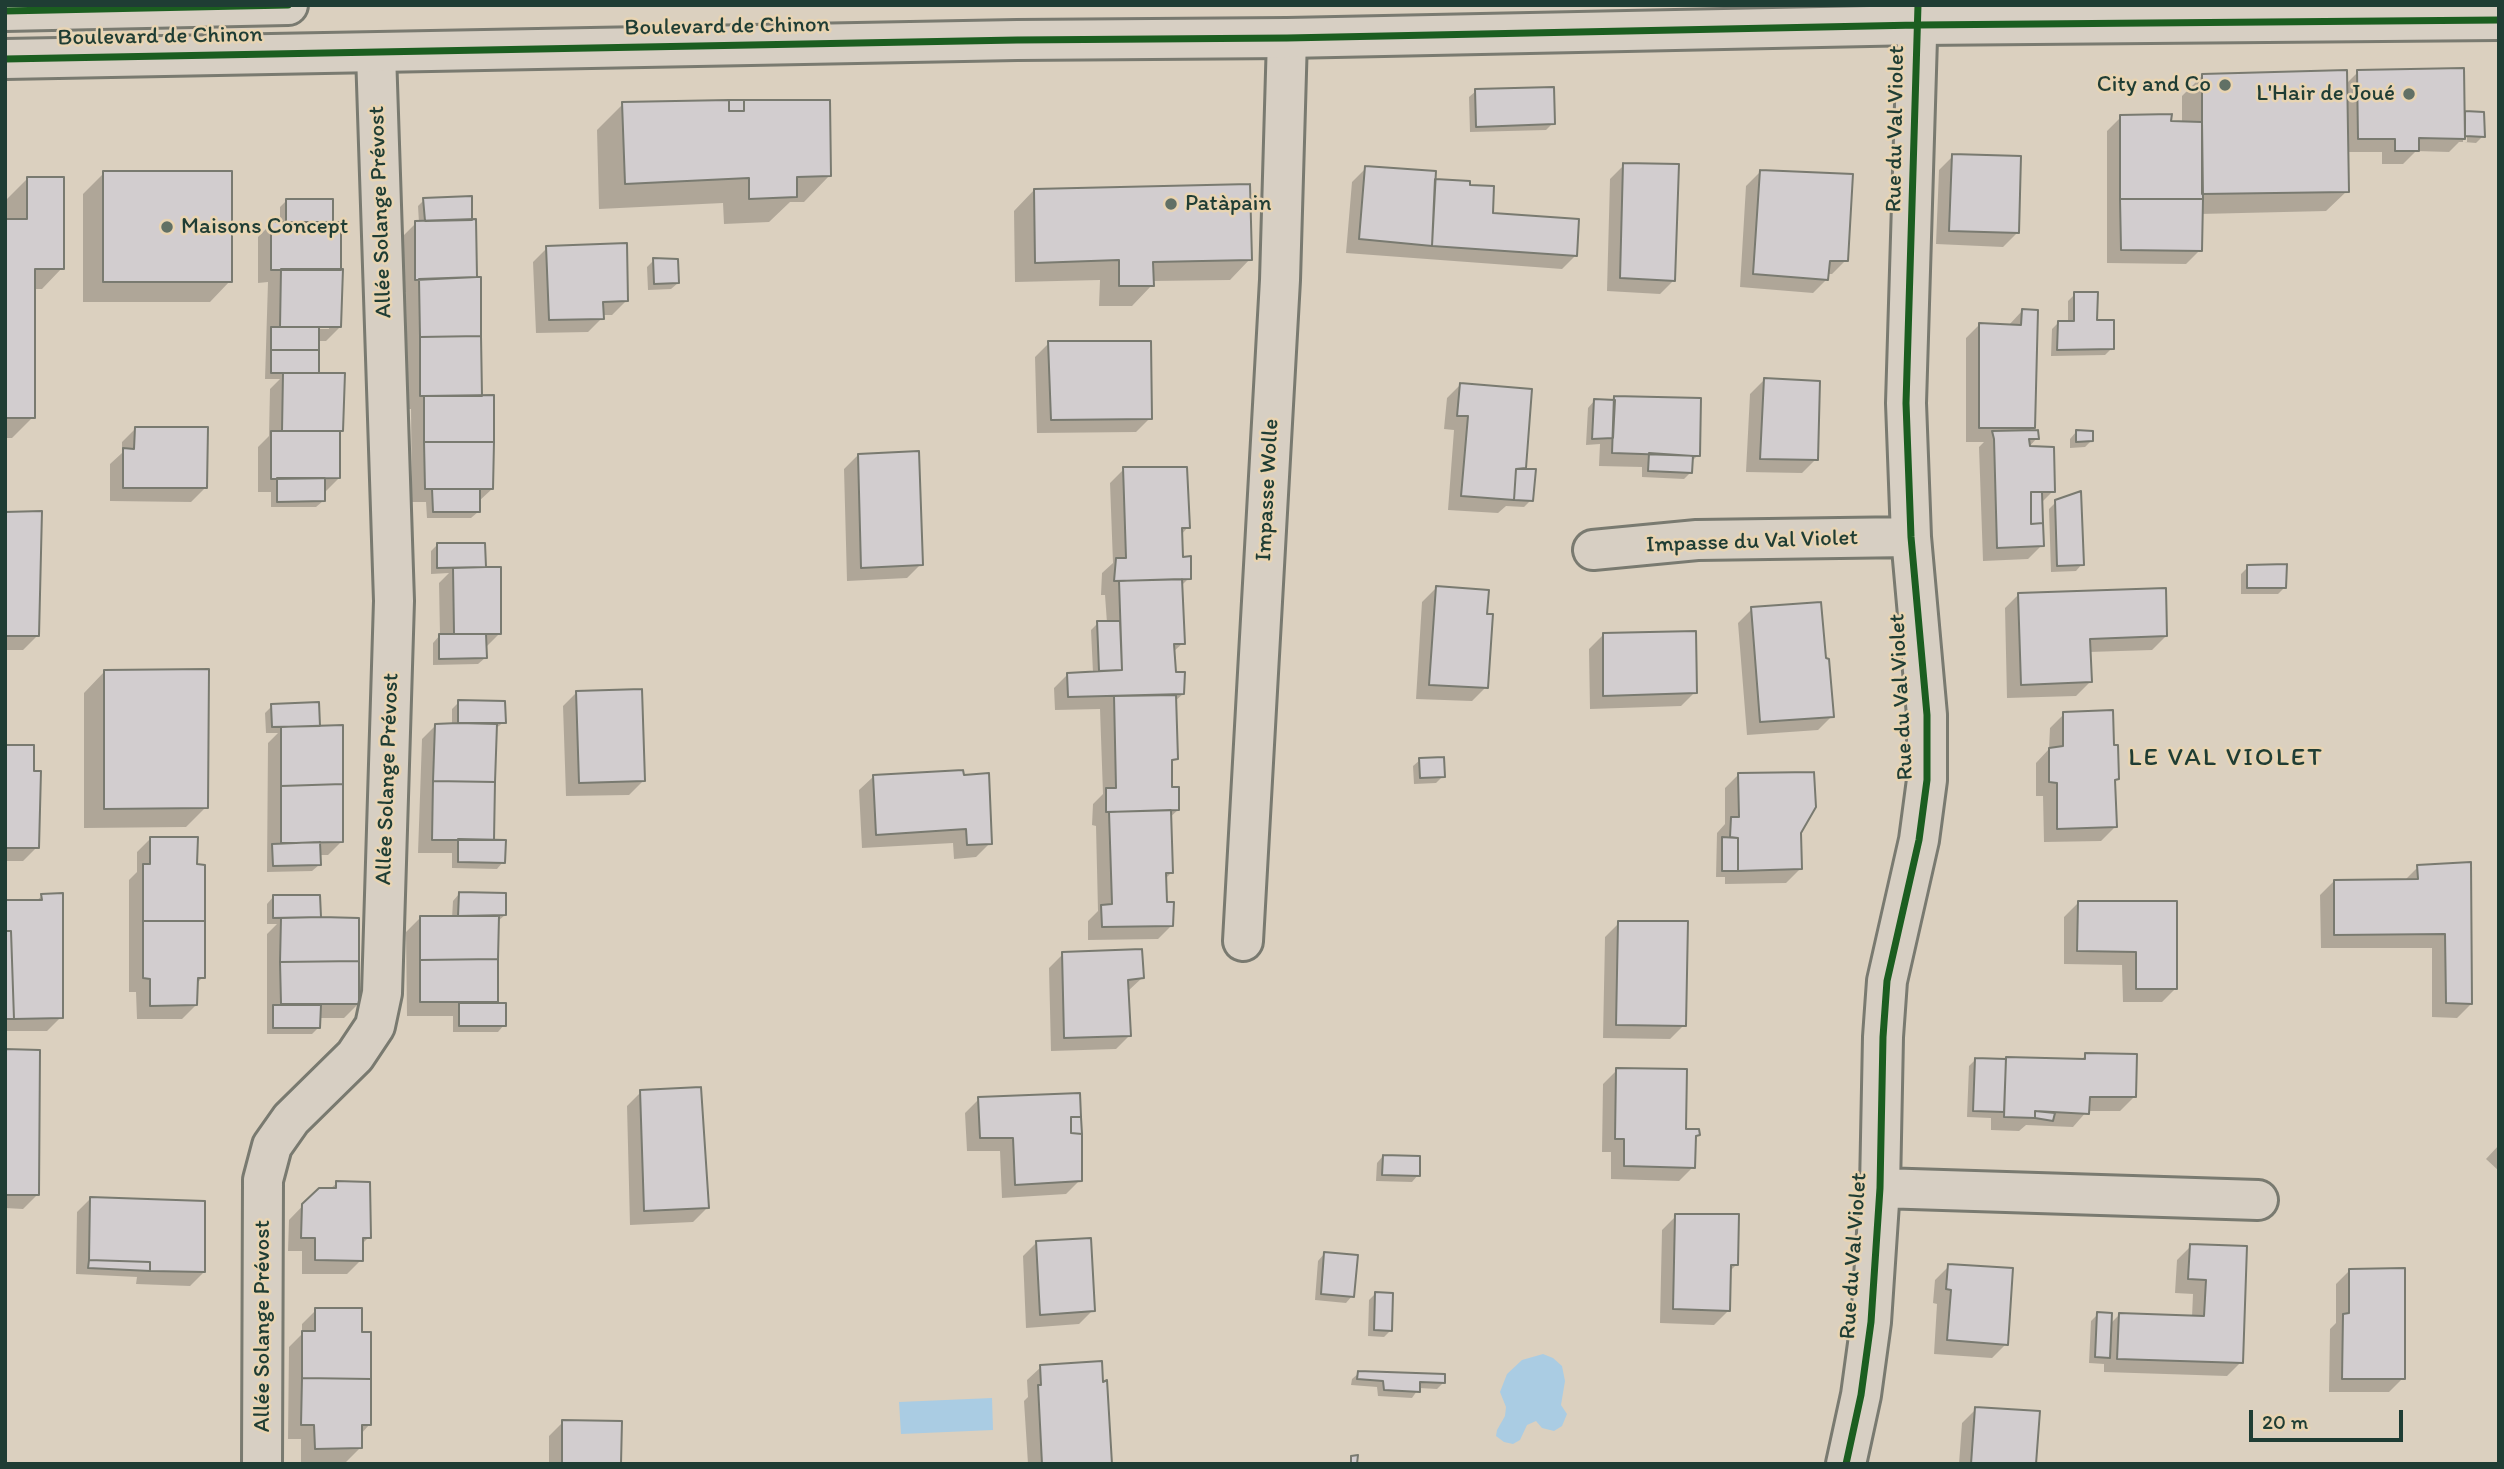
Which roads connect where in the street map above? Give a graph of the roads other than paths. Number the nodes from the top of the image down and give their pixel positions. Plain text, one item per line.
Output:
1 (288, 5) edge
2 (5, 11) edge
3 (1918, 15) edge
4 (2499, 20) edge
5 (1287, 38) junction
6 (376, 53) junction
7 (5, 59) edge
8 (1911, 537) junction
9 (1593, 550) dead end
10 (1243, 941) dead end
11 (1880, 1188) junction
12 (2258, 1200) dead end
13 (262, 1464) edge
14 (1846, 1464) edge

1 - 2 street, Boulevard de Chinon
3 - 4 street, Boulevard de Chinon
3 - 5 street, Boulevard de Chinon
3 - 8 street, Rue du Val Violet
5 - 6 street, Boulevard de Chinon
5 - 10 street, Impasse Wolle
6 - 7 street, Boulevard de Chinon
6 - 13 street, Allée Solange Prévost
8 - 9 street, Impasse du Val Violet
8 - 11 street, Rue du Val Violet
11 - 12 street, Rue du Val Violet
11 - 14 street, Rue du Val Violet

